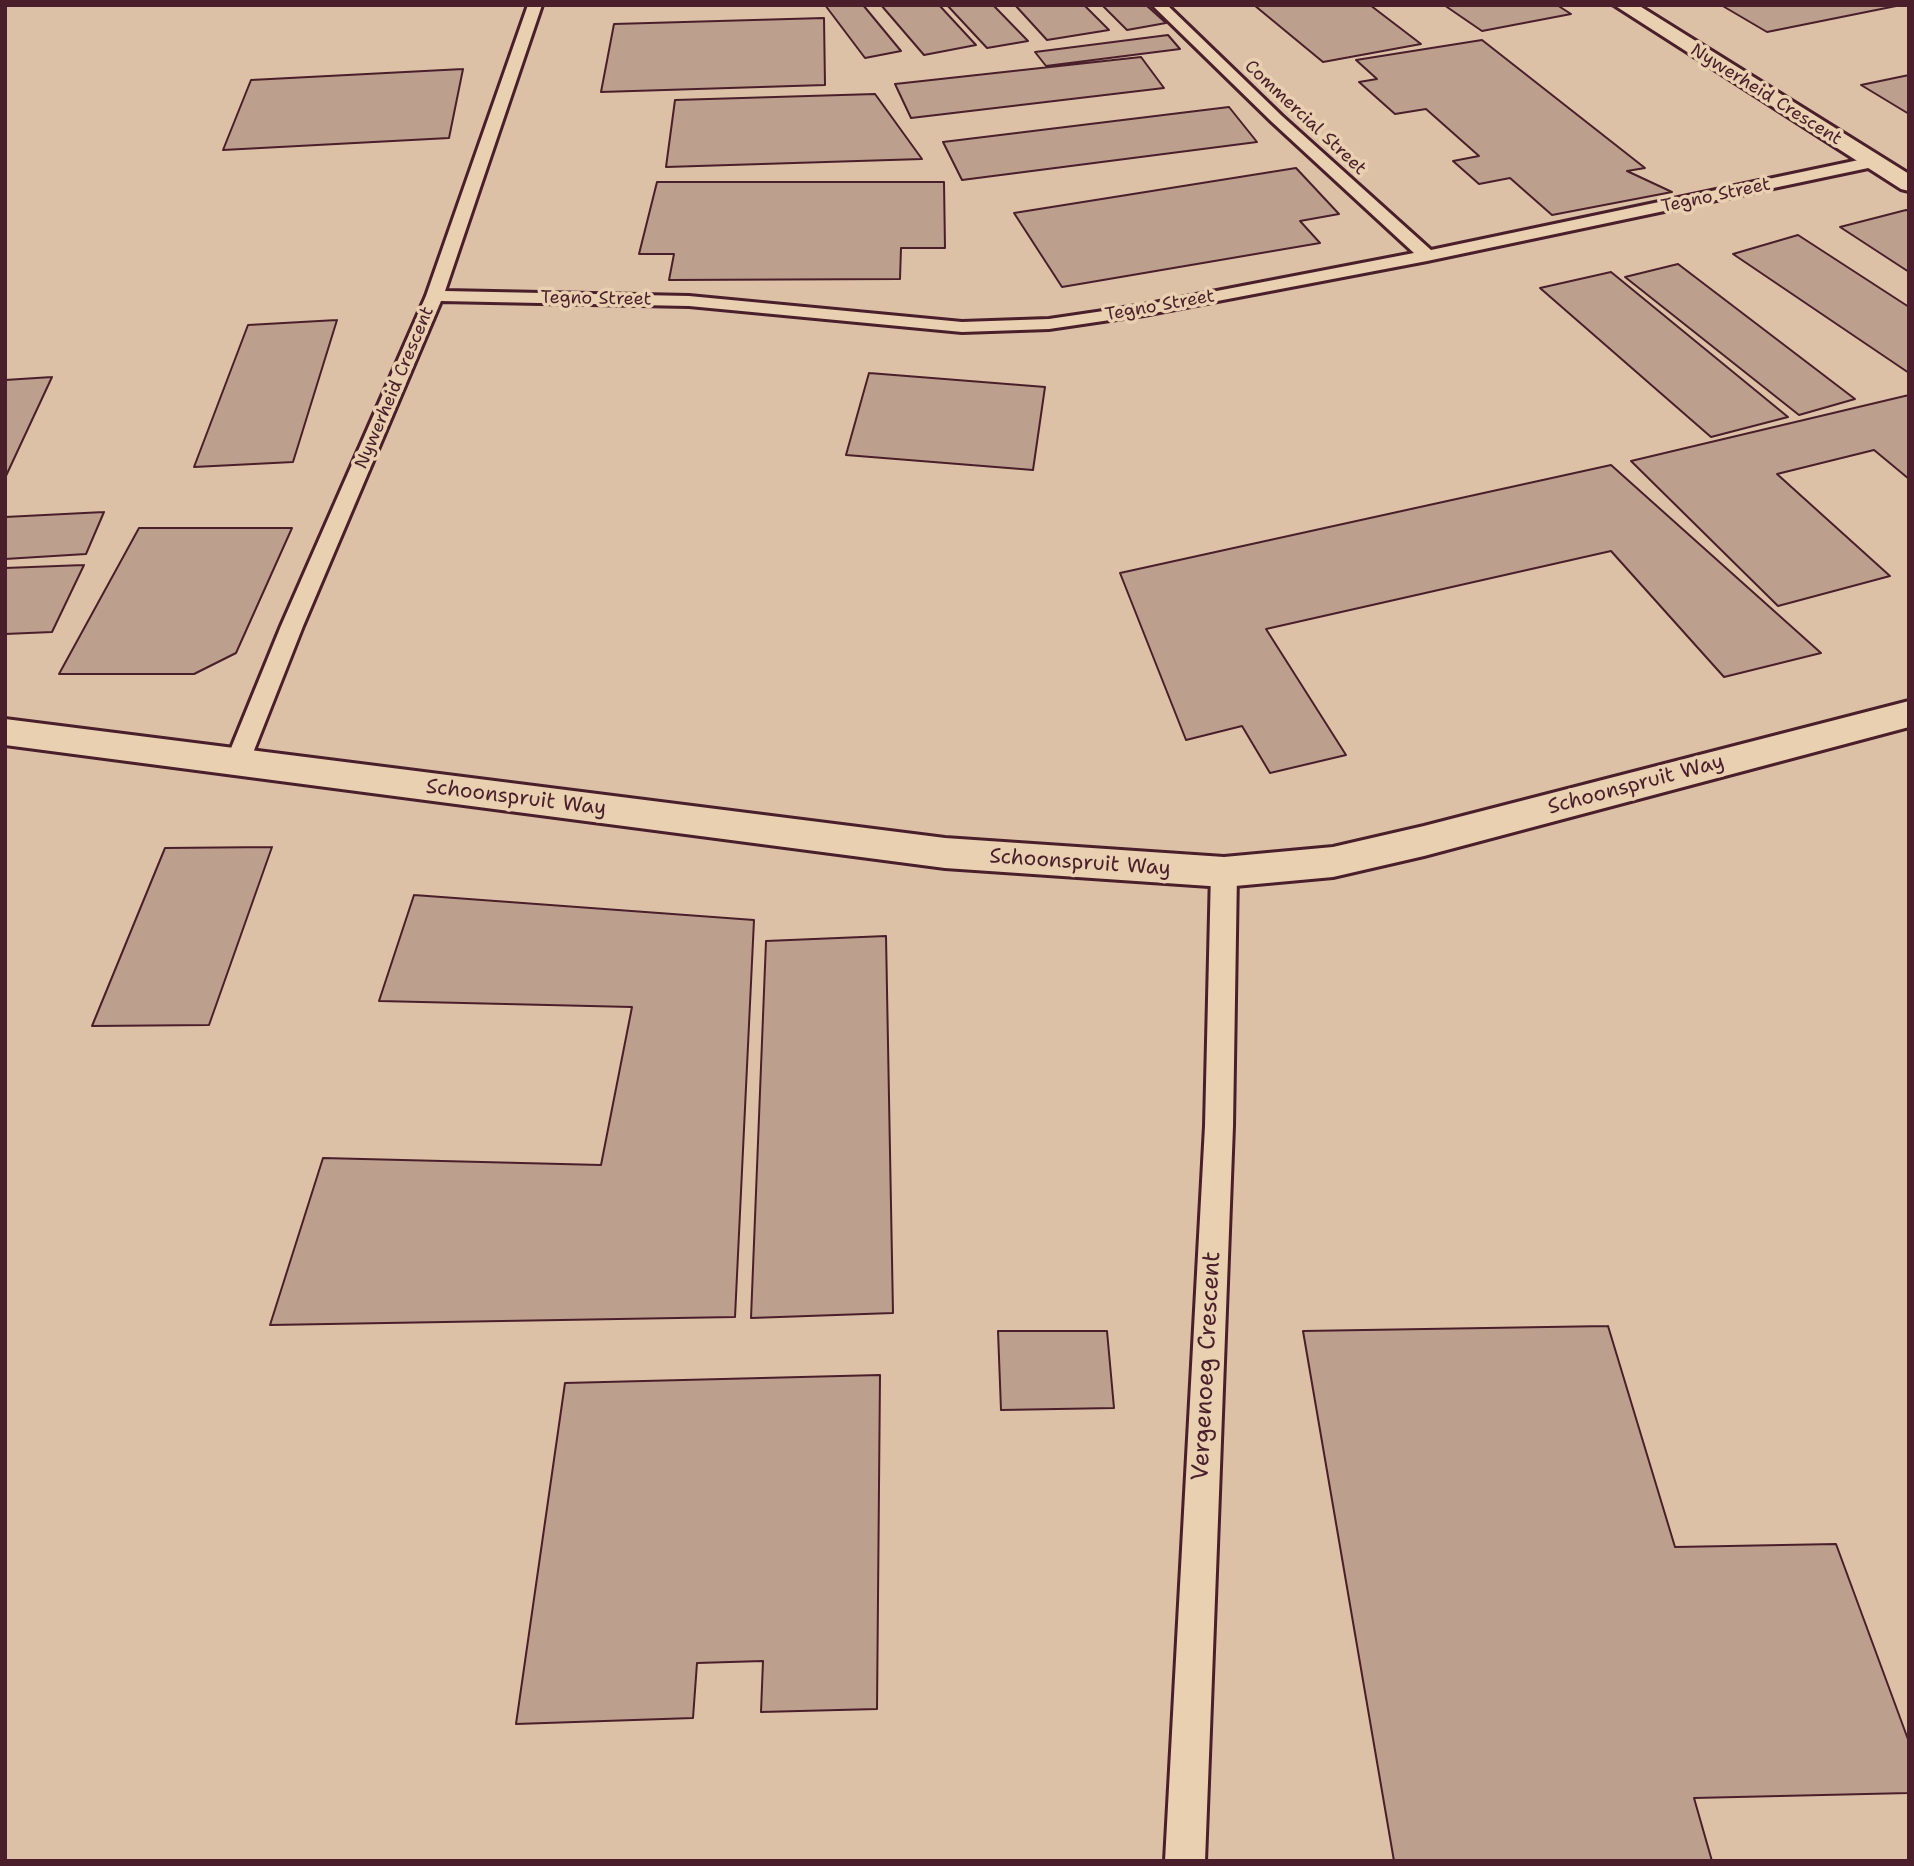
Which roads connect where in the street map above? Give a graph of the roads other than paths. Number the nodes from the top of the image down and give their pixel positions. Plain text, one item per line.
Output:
1 (535, 5) edge
2 (1159, 5) edge
3 (1624, 5) edge
4 (1874, 162) junction
5 (1909, 184) edge
6 (1427, 256) junction
7 (435, 296) junction
8 (1909, 714) edge
9 (5, 733) edge
10 (237, 763) junction
11 (1224, 872) junction
12 (1185, 1861) edge

1 - 7 lane, Nywerheid Crescent
2 - 6 lane, Commercial Street
3 - 4 street, Nywerheid Crescent
4 - 5 street, Nywerheid Crescent
4 - 6 lane, Tegno Street
6 - 7 lane, Tegno Street
7 - 10 lane, Nywerheid Crescent
8 - 11 street, Schoonspruit Way
9 - 10 street, Schoonspruit Way
10 - 11 street, Schoonspruit Way
11 - 12 lane, Vergenoeg Crescent

